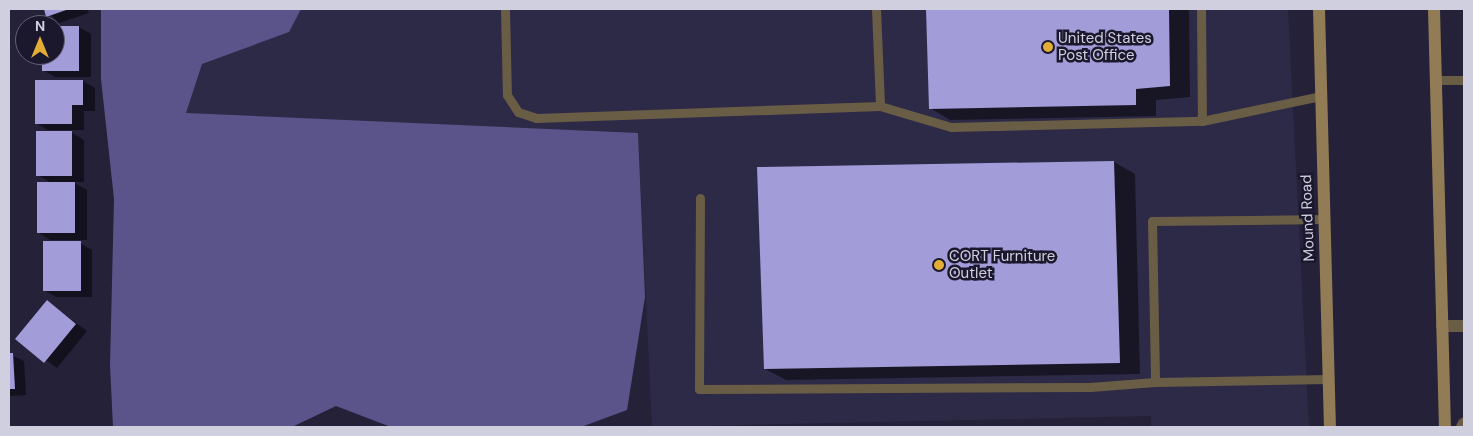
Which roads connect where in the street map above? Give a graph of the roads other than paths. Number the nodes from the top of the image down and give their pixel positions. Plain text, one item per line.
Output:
1 (505, 9) edge
2 (876, 9) edge
3 (1201, 9) edge
4 (1319, 9) edge
5 (1434, 9) edge
6 (1436, 80) junction
7 (1464, 80) edge
8 (1321, 96) junction
9 (880, 106) junction
10 (1202, 121) junction
11 (700, 198) dead end
12 (1325, 219) junction
13 (1442, 326) junction
14 (1464, 326) edge
15 (1329, 379) junction
16 (1155, 382) junction
17 (1464, 423) edge
18 (1330, 427) edge
19 (1445, 427) edge
20 (1462, 427) edge

1 - 9 lane
2 - 9 lane
3 - 10 lane
4 - 8 main road, Mound Road
5 - 6 main road
6 - 7 lane
6 - 13 main road
8 - 10 lane
8 - 12 main road, Mound Road
9 - 10 lane
11 - 16 lane
12 - 15 main road, Mound Road
12 - 16 lane
13 - 14 street
13 - 19 main road
15 - 16 lane
15 - 18 main road, Mound Road
17 - 20 street

